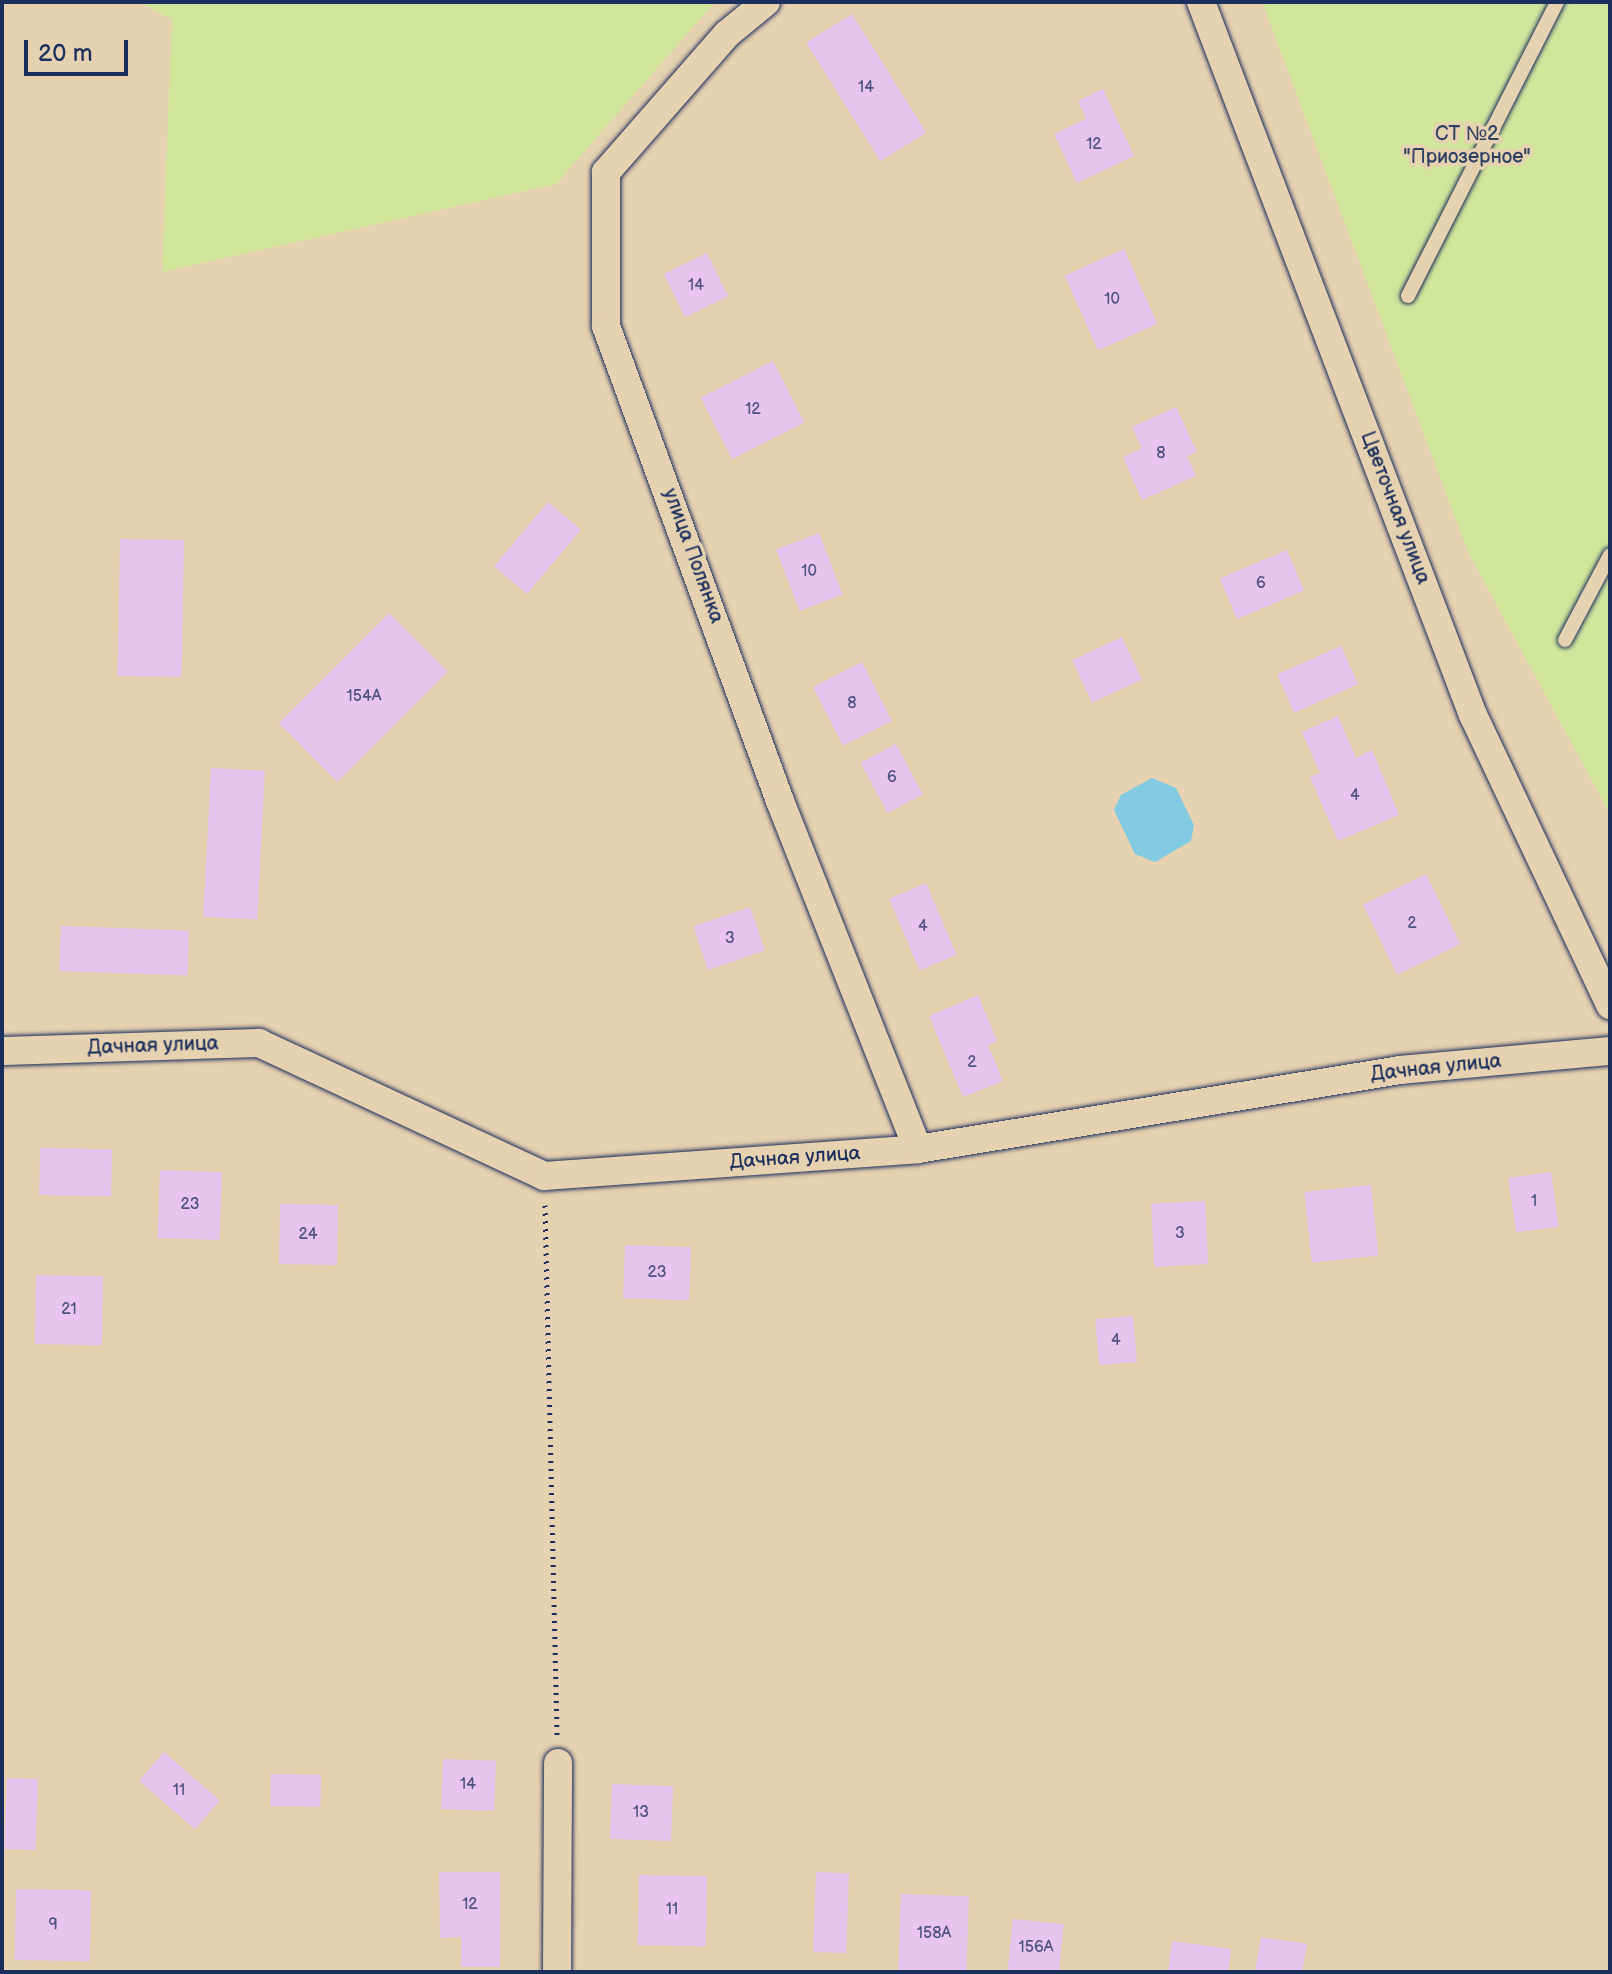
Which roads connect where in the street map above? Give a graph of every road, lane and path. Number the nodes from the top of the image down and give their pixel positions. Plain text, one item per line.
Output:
1 (766, 2) edge
2 (1201, 2) edge
3 (1557, 2) edge
4 (1408, 296) dead end
5 (1610, 555) edge
6 (1565, 640) dead end
7 (1610, 1005) edge
8 (2, 1051) edge
9 (1610, 1051) edge
10 (918, 1149) junction
11 (544, 1176) junction
12 (558, 1763) joint
13 (557, 1972) edge

1 - 10 street, улица Полянка
2 - 7 street, Цветочная улица
3 - 4 lane
5 - 6 lane
8 - 11 street, Дачная улица
9 - 10 street, Дачная улица
10 - 11 street, Дачная улица
11 - 12 path
12 - 13 street

